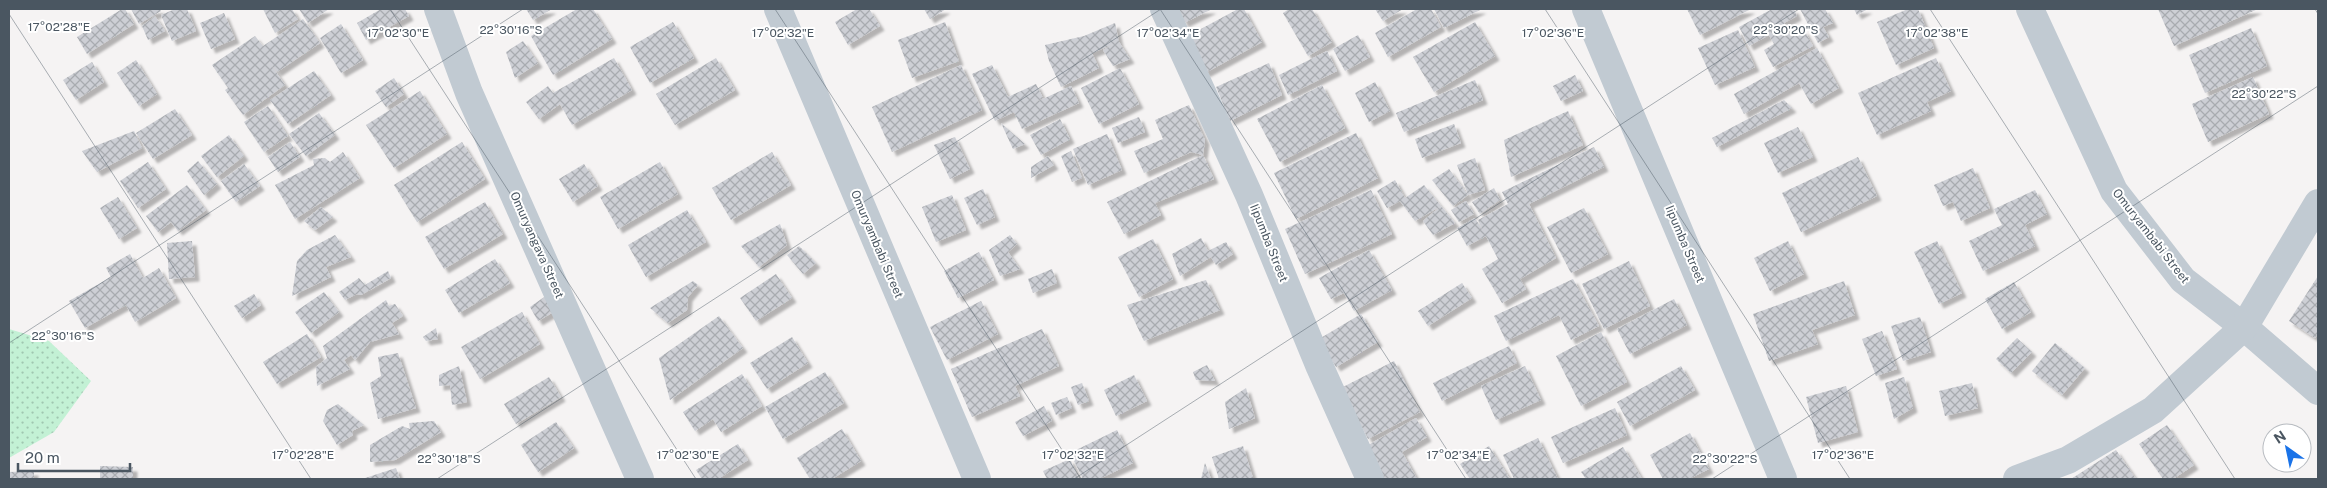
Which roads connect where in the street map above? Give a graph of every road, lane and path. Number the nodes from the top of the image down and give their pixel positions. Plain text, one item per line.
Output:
1 (438, 9) edge
2 (778, 9) edge
3 (1164, 9) edge
4 (1586, 9) edge
5 (2030, 9) edge
6 (2318, 203) edge
7 (2244, 328) junction
8 (2318, 391) edge
9 (640, 479) edge
10 (977, 479) edge
11 (1370, 479) edge
12 (1783, 479) edge
13 (2018, 479) edge

1 - 9 street, Omuryangava Street
2 - 10 street, Omuryambabi Street
3 - 11 street, Iipumba Street
4 - 12 street, Iipumba Street
5 - 7 street, Omuryambabi Street
6 - 7 street
7 - 8 street, Omuryambabi Street
7 - 13 street

